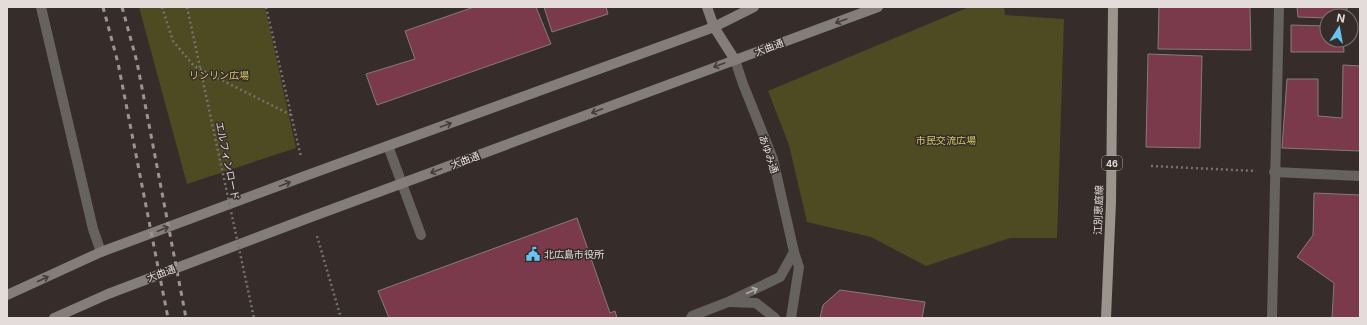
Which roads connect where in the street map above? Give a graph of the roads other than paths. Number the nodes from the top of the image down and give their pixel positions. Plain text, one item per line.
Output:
1 (41, 7) edge
2 (707, 7) edge
3 (754, 7) edge
4 (878, 7) edge
5 (1113, 7) edge
6 (1279, 7) edge
7 (714, 27) junction
8 (735, 60) junction
9 (388, 146) junction
10 (1274, 172) junction
11 (1360, 176) edge
12 (402, 184) junction
13 (421, 235) dead end
14 (101, 252) junction
15 (794, 252) junction
16 (7, 295) edge
17 (728, 302) junction
18 (54, 318) edge
19 (691, 318) edge
20 (775, 318) edge
21 (791, 318) edge
22 (1106, 318) edge
23 (1272, 318) edge

1 - 14 street
2 - 7 main road
3 - 7 main road
4 -> 8 main road, 大曲通
5 - 22 main road, 江別恵庭線 / 46
6 - 10 street
7 - 8 main road
9 -> 7 main road
8 -> 12 main road, 大曲通
8 - 15 street, あゆみ通
9 - 12 street
14 -> 9 main road
10 - 11 street
10 - 23 street
12 - 13 street
12 - 18 main road, 大曲通
16 -> 14 main road
17 -> 15 street
15 - 21 street, あゆみ通
17 - 19 street
17 - 20 street

